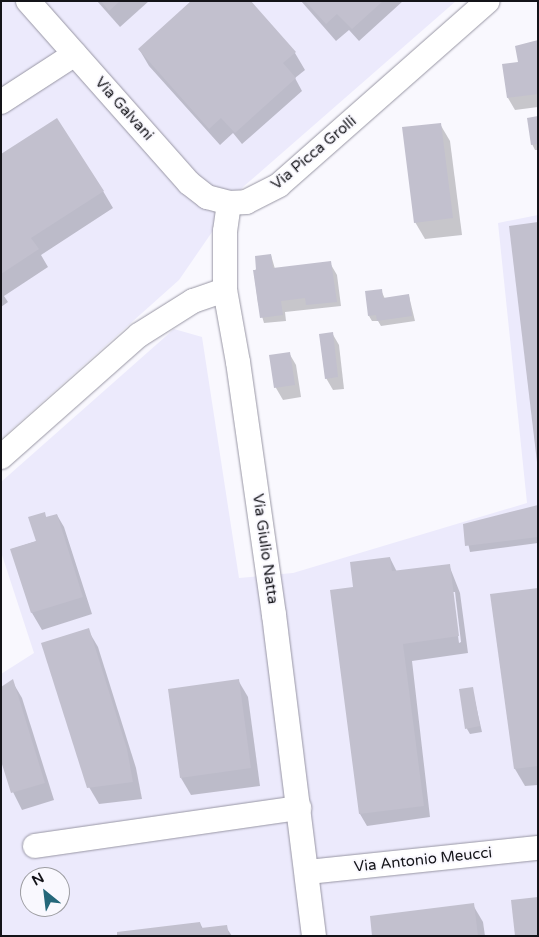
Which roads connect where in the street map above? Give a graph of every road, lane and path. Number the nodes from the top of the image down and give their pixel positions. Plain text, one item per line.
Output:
1 (28, 1) edge
2 (488, 1) edge
3 (75, 54) junction
4 (1, 102) edge
5 (229, 203) junction
6 (225, 290) junction
7 (1, 457) edge
8 (299, 808) junction
9 (35, 846) dead end
10 (538, 848) edge
11 (308, 872) junction
12 (314, 936) edge

1 - 3 street, Via Galvani
2 - 5 street, Via Picca Grolli
3 - 4 street
3 - 5 street, Via Galvani
5 - 6 street
6 - 7 street
6 - 8 street, Via Giulio Natta
8 - 9 street
8 - 11 street, Via Giulio Natta
10 - 11 street, Via Antonio Meucci
11 - 12 street, Via Giulio Natta

